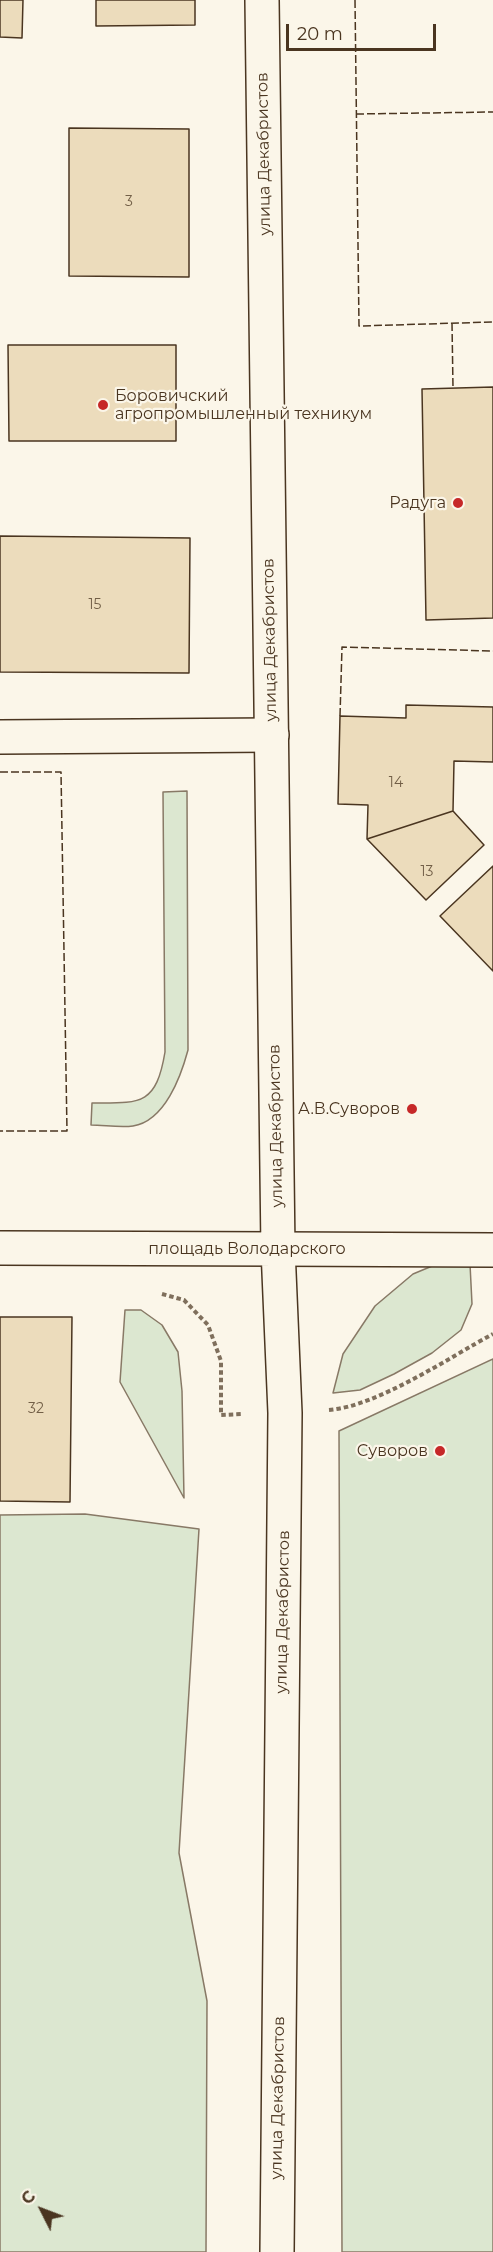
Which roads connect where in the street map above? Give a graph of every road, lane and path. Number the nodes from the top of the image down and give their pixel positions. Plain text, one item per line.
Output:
1 (262, 0) edge
2 (272, 735) junction
3 (0, 737) edge
4 (0, 1248) edge
5 (278, 1249) junction
6 (493, 1250) edge
7 (276, 2252) edge

1 - 2 main road, улица Декабристов
2 - 3 main road
2 - 5 main road, улица Декабристов
4 - 5 main road, площадь Володарского
5 - 6 main road, площадь Володарского
5 - 7 main road, улица Декабристов

